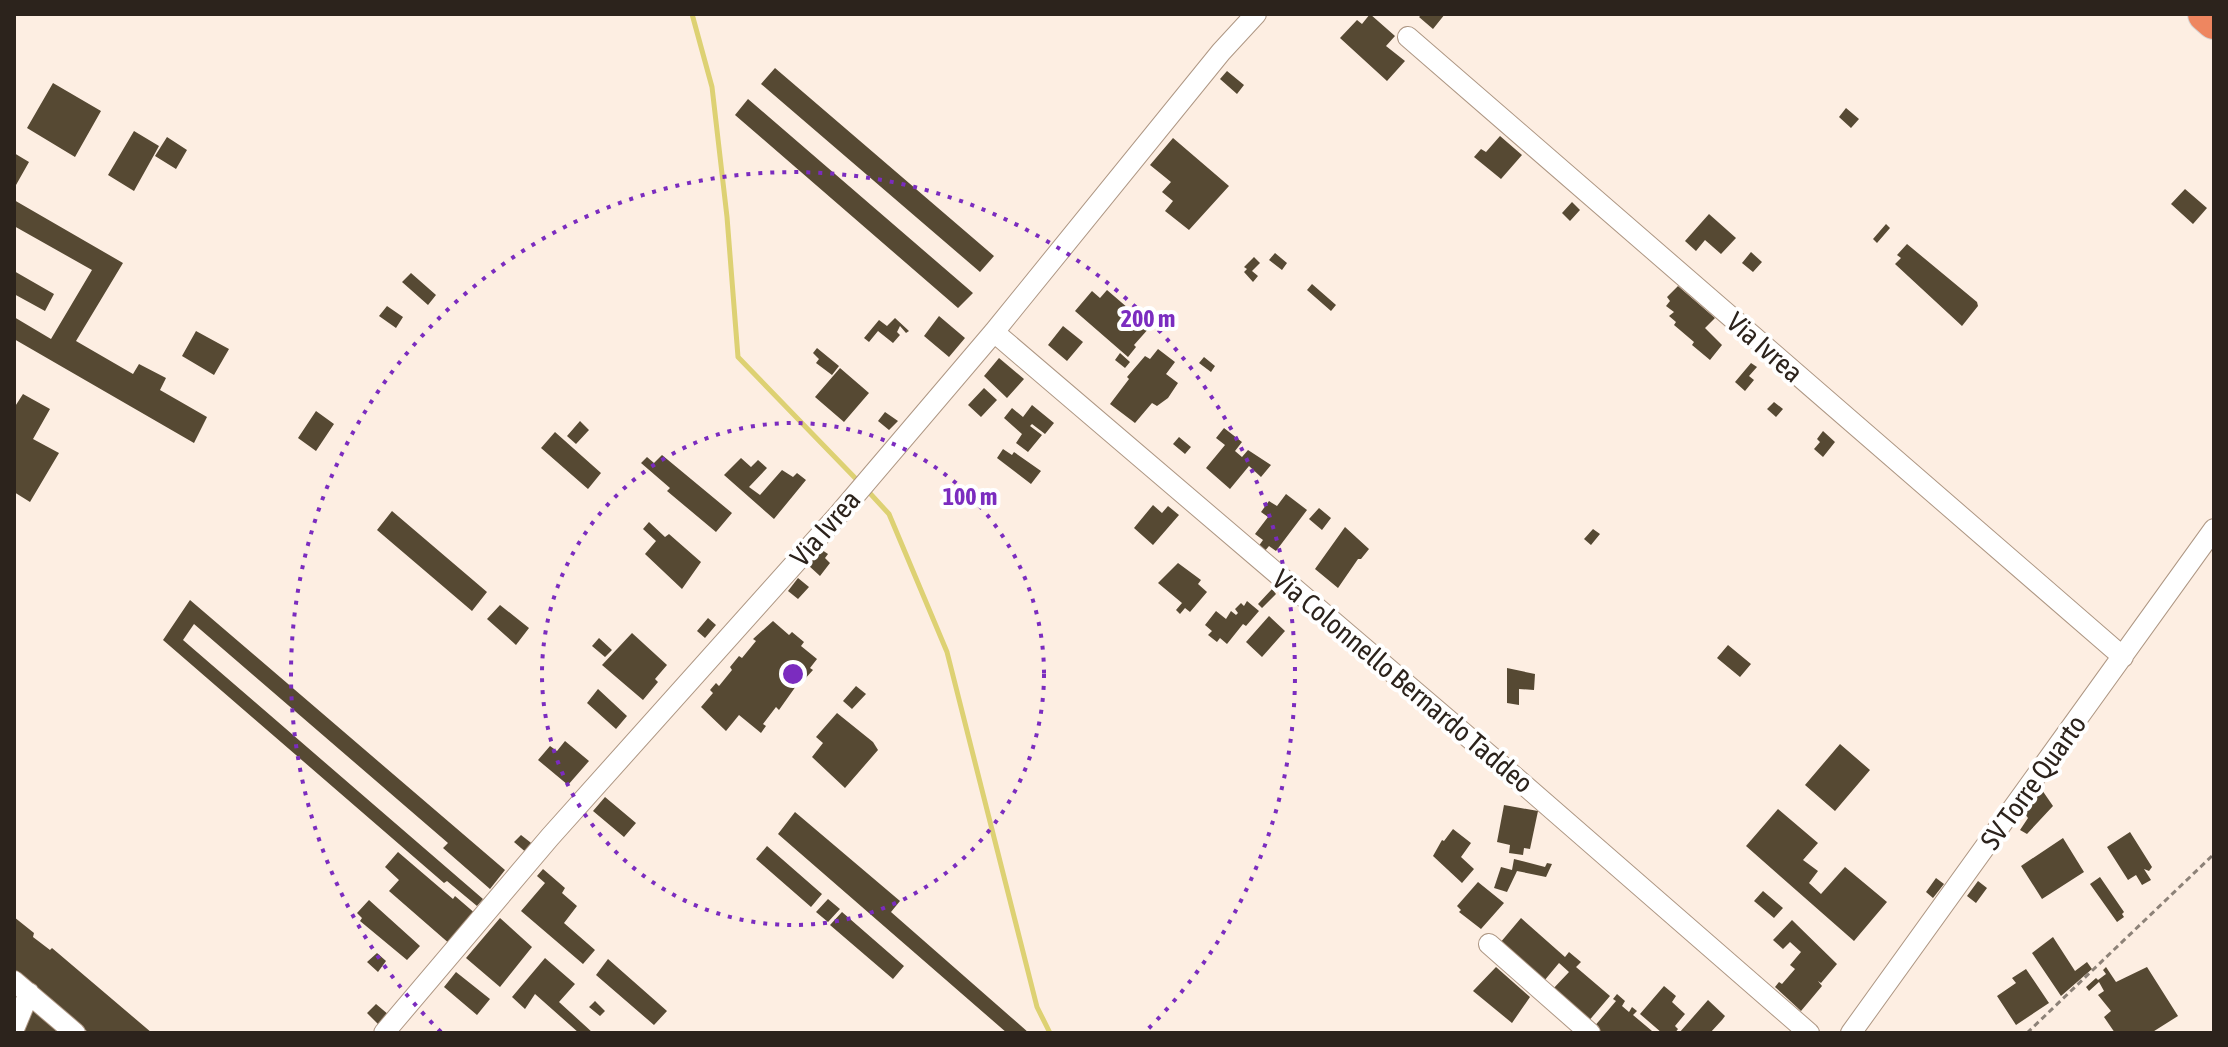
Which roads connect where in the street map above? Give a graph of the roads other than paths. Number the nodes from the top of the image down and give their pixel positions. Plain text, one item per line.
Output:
1 (1256, 14) edge
2 (2206, 14) edge
3 (2214, 21) edge
4 (1408, 37) dead end
5 (994, 332) junction
6 (2214, 529) edge
7 (2123, 657) junction
8 (1489, 944) dead end
9 (21, 987) edge
10 (14, 1029) edge
11 (75, 1033) edge
12 (384, 1033) edge
13 (1590, 1033) edge
14 (1809, 1033) edge
15 (1851, 1033) edge

1 - 5 street, Via Ivrea
2 - 3 highway
4 - 7 street, Via Ivrea
5 - 12 street, Via Ivrea
5 - 14 street, Via Colonnello Bernardo Taddeo
6 - 7 street, SV Torre Quarto
7 - 15 street, SV Torre Quarto
8 - 13 street
9 - 10 street
9 - 11 street

